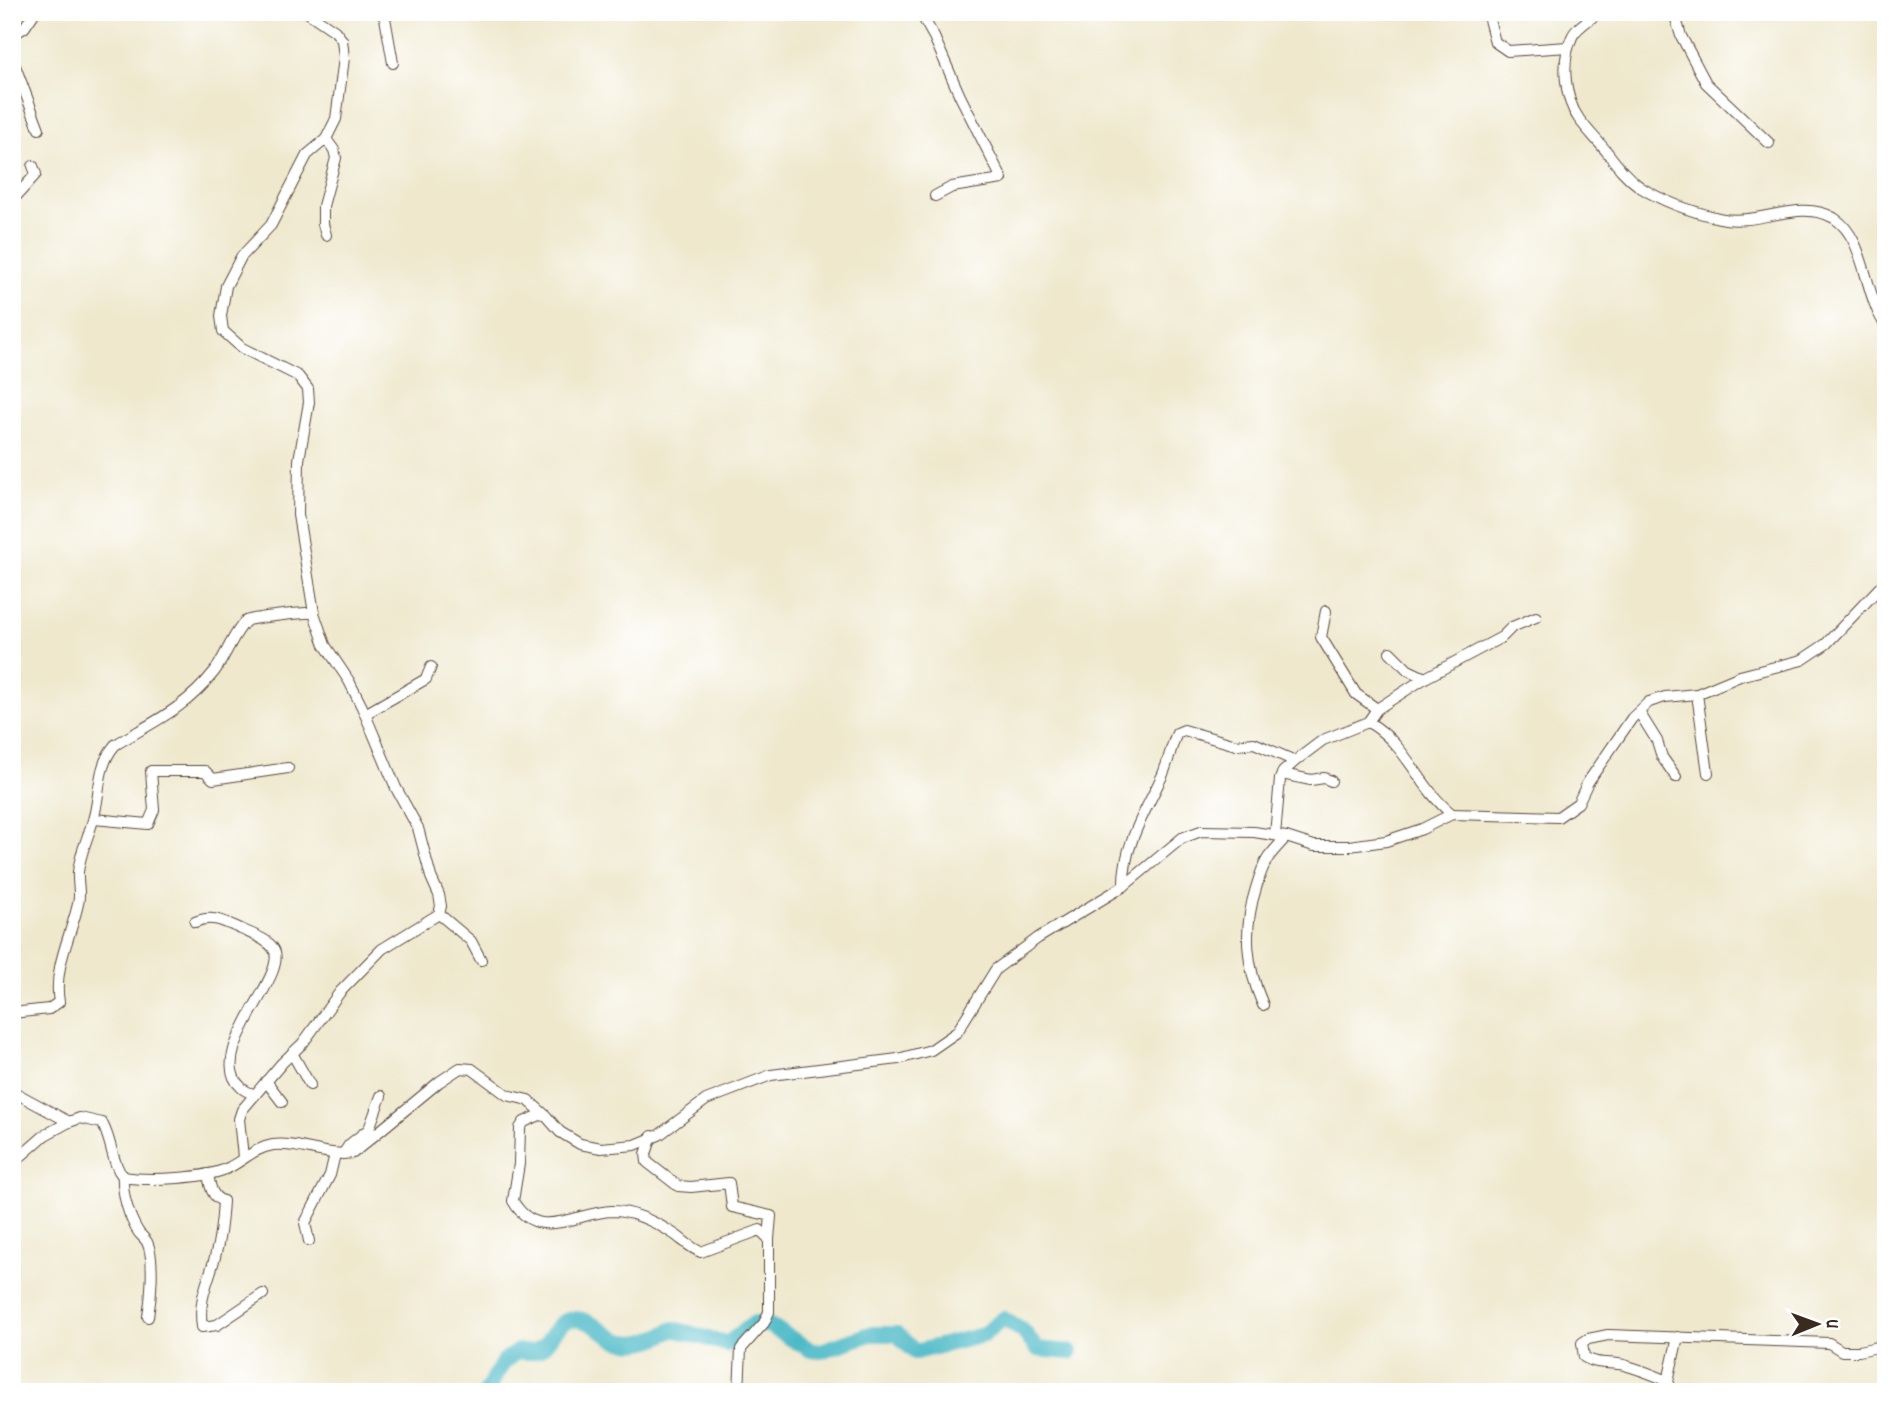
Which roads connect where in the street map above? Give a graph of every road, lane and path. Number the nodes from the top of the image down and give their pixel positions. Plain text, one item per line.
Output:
1 (35, 12) edge
2 (307, 12) edge
3 (380, 12) edge
4 (920, 12) edge
5 (1487, 12) edge
6 (1599, 12) edge
7 (1674, 12) edge
8 (12, 35) edge
9 (1568, 47) junction
10 (12, 58) edge
11 (393, 63) dead end
12 (39, 129) dead end
13 (326, 139) junction
14 (1769, 143) dead end
15 (33, 166) dead end
16 (935, 196) dead end
17 (12, 201) edge
18 (326, 235) dead end
19 (1886, 326) edge
20 (1886, 582) edge
21 (1326, 611) dead end
22 (314, 613) junction
23 (1536, 617) dead end
24 (1390, 652) dead end
25 (431, 667) dead end
26 (1425, 678) junction
27 (1697, 694) junction
28 (1377, 709) junction
29 (1639, 712) junction
30 (365, 714) junction
31 (1368, 722) junction
32 (1295, 761) junction
33 (288, 768) dead end
34 (1708, 773) dead end
35 (1282, 774) junction
36 (1676, 777) dead end
37 (1331, 781) dead end
38 (1452, 814) junction
39 (94, 819) junction
40 (1280, 836) junction
41 (1124, 886) junction
42 (439, 914) junction
43 (195, 922) dead end
44 (481, 960) dead end
45 (1263, 1005) dead end
46 (12, 1013) edge
47 (292, 1054) junction
48 (266, 1081) junction
49 (310, 1085) dead end
50 (12, 1091) edge
51 (255, 1095) junction
52 (381, 1096) dead end
53 (282, 1102) dead end
54 (546, 1116) junction
55 (69, 1122) junction
56 (652, 1136) junction
57 (339, 1154) junction
58 (243, 1157) junction
59 (12, 1164) edge
60 (208, 1174) junction
61 (123, 1177) junction
62 (769, 1239) junction
63 (309, 1241) dead end
64 (263, 1294) dead end
65 (148, 1317) dead end
66 (1678, 1337) junction
67 (1886, 1345) edge
68 (1670, 1387) edge
69 (739, 1392) edge

1 - 8 street
2 - 13 street
3 - 11 street
4 - 16 street
5 - 9 street
6 - 9 street
7 - 14 street
9 - 19 street
10 - 12 street
13 - 18 street
13 - 22 street
15 - 17 street
20 - 27 street
21 - 28 street
22 - 30 street
22 - 39 street
23 - 26 street
24 - 26 street
25 - 30 street
26 - 28 street
27 - 29 street
27 - 34 street
28 - 31 street
29 - 36 street
29 - 38 street
30 - 42 street
31 - 32 street
31 - 38 street
32 - 35 street
32 - 41 street
33 - 39 street
35 - 37 street
35 - 40 street
38 - 40 street
39 - 46 street
40 - 41 street
40 - 45 street
41 - 56 street
42 - 44 street
42 - 47 street
43 - 51 street
47 - 48 street
47 - 49 street
48 - 51 street
48 - 53 street
50 - 55 street
51 - 58 street
52 - 57 street
54 - 56 street
54 - 57 street
54 - 62 street
55 - 59 street
55 - 61 street
56 - 62 street
57 - 58 street
57 - 63 street
58 - 60 street
60 - 61 street
60 - 64 street
61 - 65 street
62 - 69 street
66 - 67 street
66 - 68 street
66 - 68 street

